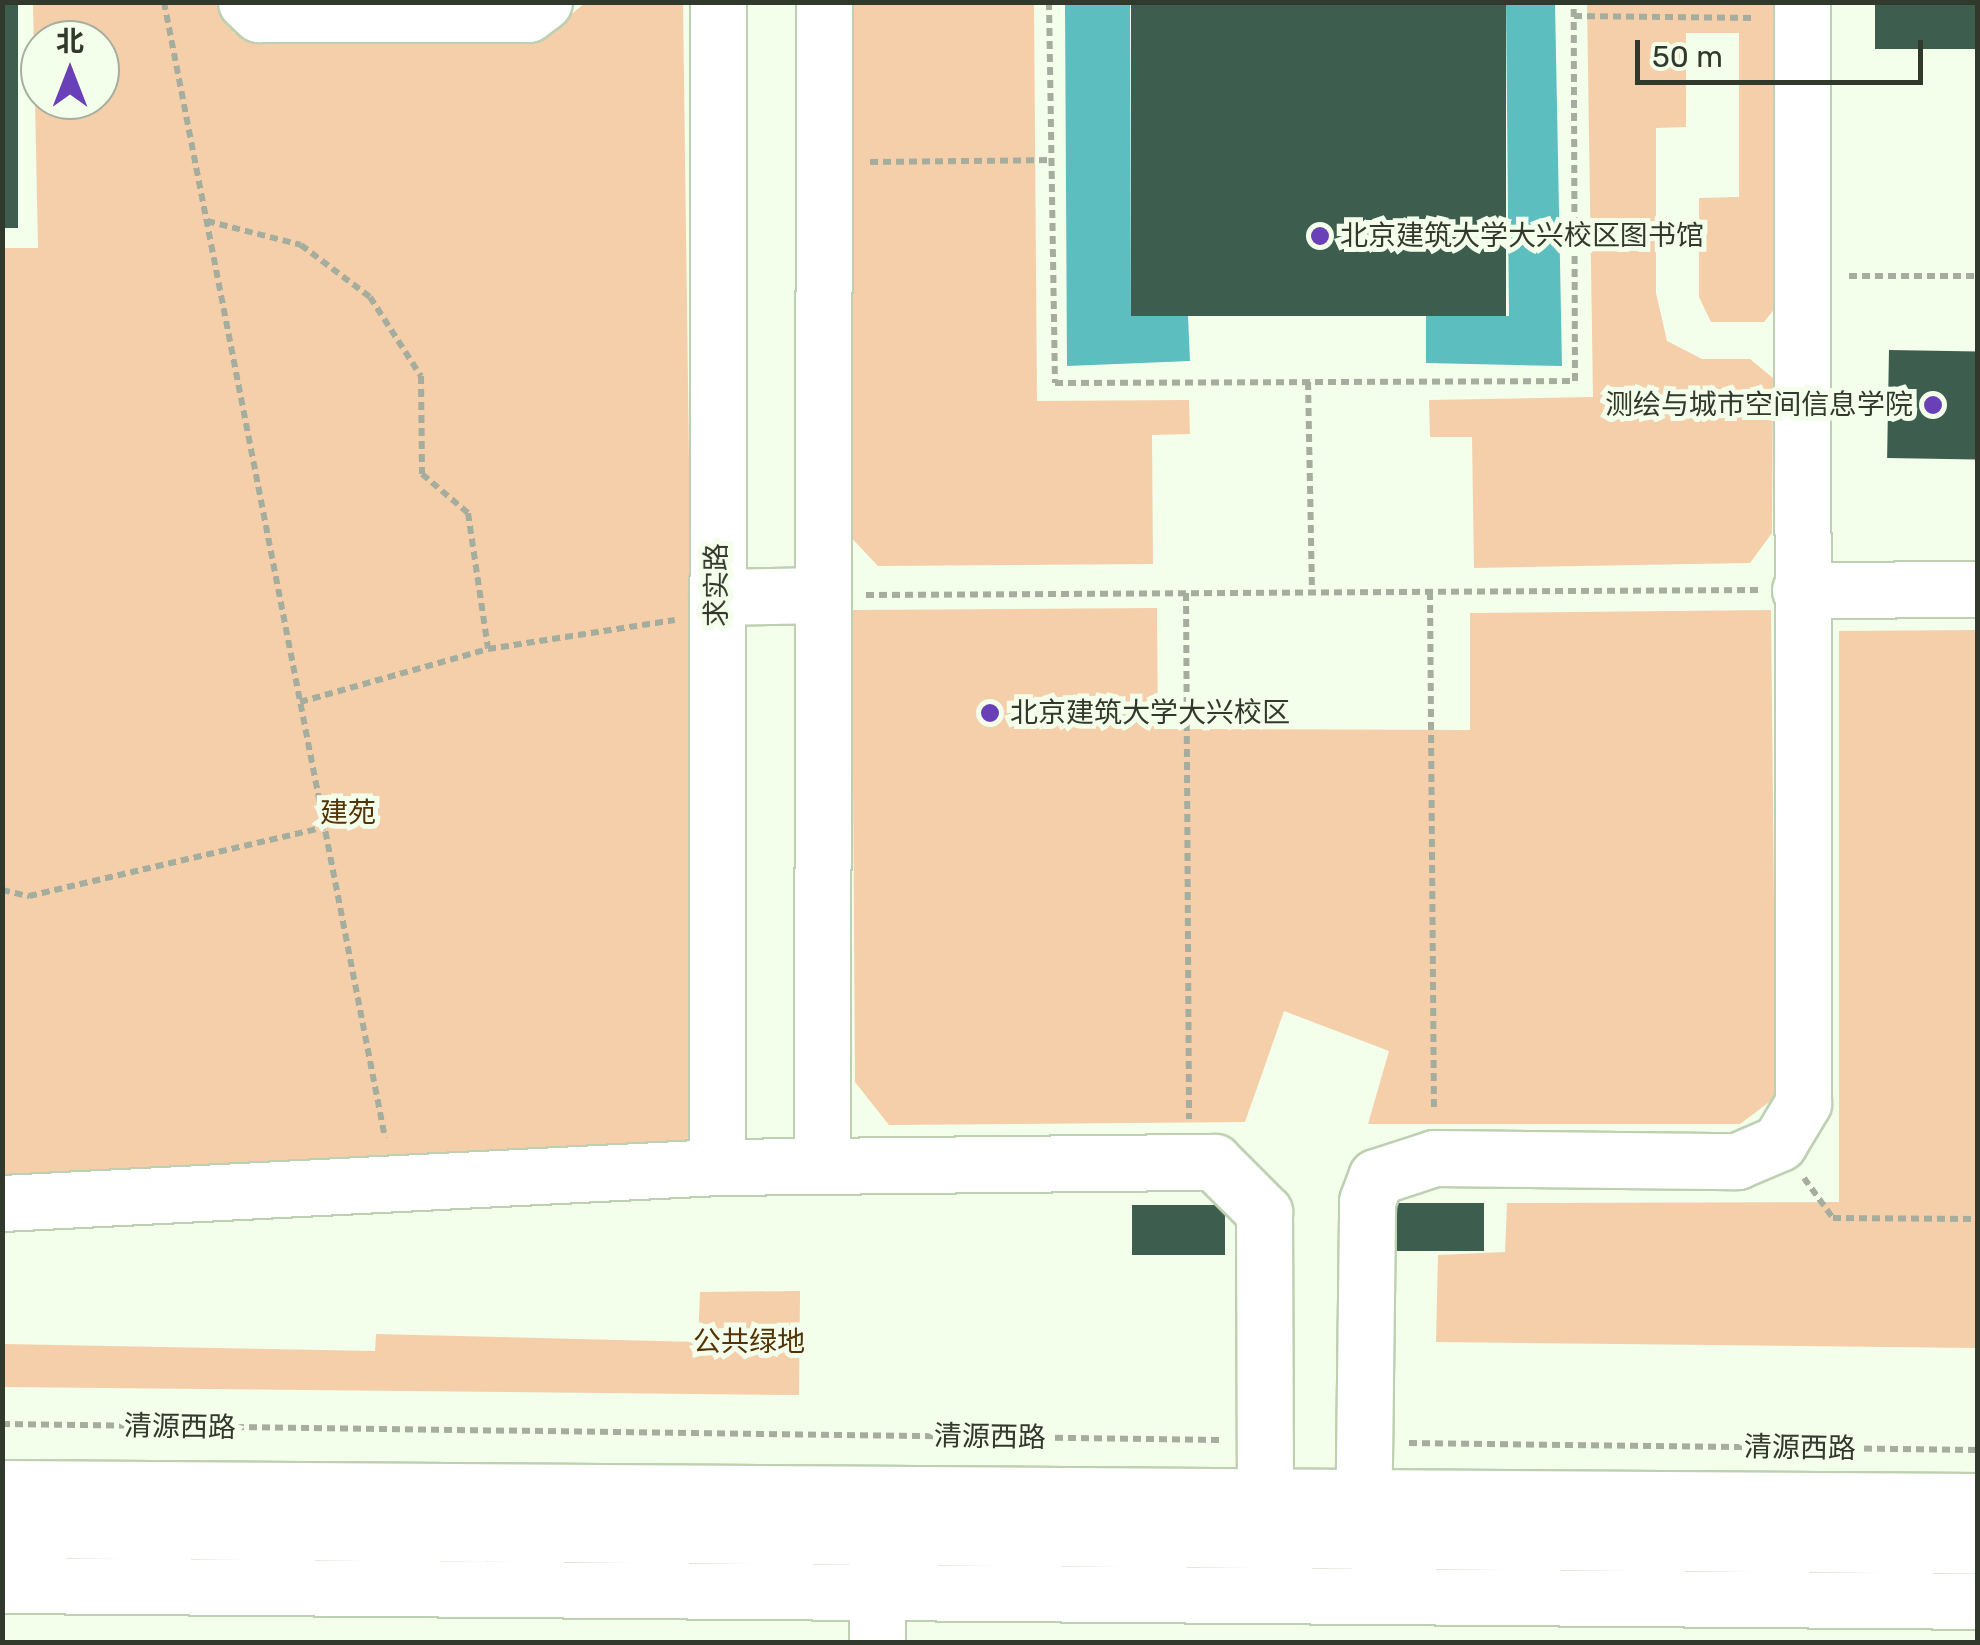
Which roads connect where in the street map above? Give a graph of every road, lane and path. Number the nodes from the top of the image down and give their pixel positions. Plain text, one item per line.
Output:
1 (164, 2) edge
2 (246, 2) edge
3 (544, 2) edge
4 (718, 2) edge
5 (824, 2) edge
6 (1049, 2) edge
7 (1574, 2) edge
8 (1802, 10) edge
9 (1574, 16) junction
10 (1051, 160) junction
11 (824, 163) junction
12 (207, 221) junction
13 (1800, 276) junction
14 (1978, 276) edge
15 (1308, 382) junction
16 (1800, 590) junction
17 (1978, 590) edge
18 (1312, 592) junction
19 (1430, 592) junction
20 (1186, 593) junction
21 (823, 595) junction
22 (716, 605) junction
23 (488, 649) junction
24 (300, 702) junction
25 (325, 827) junction
26 (2, 890) edge
27 (1779, 1143) junction
28 (1434, 1158) junction
29 (1189, 1160) junction
30 (822, 1166) junction
31 (717, 1167) junction
32 (394, 1184) junction
33 (2, 1204) edge
34 (1978, 1219) edge
35 (2, 1424) edge
36 (1264, 1441) junction
37 (1364, 1443) junction
38 (1978, 1450) edge
39 (2, 1488) edge
40 (1978, 1501) edge
41 (1265, 1521) junction
42 (1363, 1521) junction
43 (2, 1530) edge
44 (877, 1538) junction
45 (1978, 1546) edge
46 (2, 1585) edge
47 (1978, 1601) edge
48 (877, 1618) edge

1 - 12 path
2 - 3 main road
4 - 22 main road, 求实路
5 - 11 main road
6 - 10 path
7 - 9 path
8 - 9 path
8 - 13 main road
9 - 15 path
10 - 11 path
10 - 15 path
11 - 21 main road
12 - 23 path
12 - 24 path
13 - 14 path
13 - 16 main road
15 - 18 path
16 - 17 main road
16 - 19 path
16 - 27 main road
18 - 19 path
18 - 20 path
19 - 28 path
20 - 21 path
20 - 29 path
21 - 22 main road
21 - 30 main road
22 - 23 path
22 - 31 main road, 求实路
23 - 24 path
24 - 25 path
25 - 26 path
25 - 32 path
27 - 28 main road
27 - 34 path
28 - 37 main road
29 - 30 main road
29 - 36 main road
30 - 31 main road
31 - 32 main road
32 - 33 main road
35 - 36 path, 清源西路
36 - 41 main road
37 - 38 path, 清源西路
37 - 42 main road
39 - 41 main road, 清源西路
40 - 42 main road, 清源西路
41 - 42 main road, 清源西路
41 - 44 main road, 清源西路
42 - 45 main road, 清源西路
43 - 44 main road, 清源西路
44 - 48 main road
46 - 48 main road
47 - 48 main road

